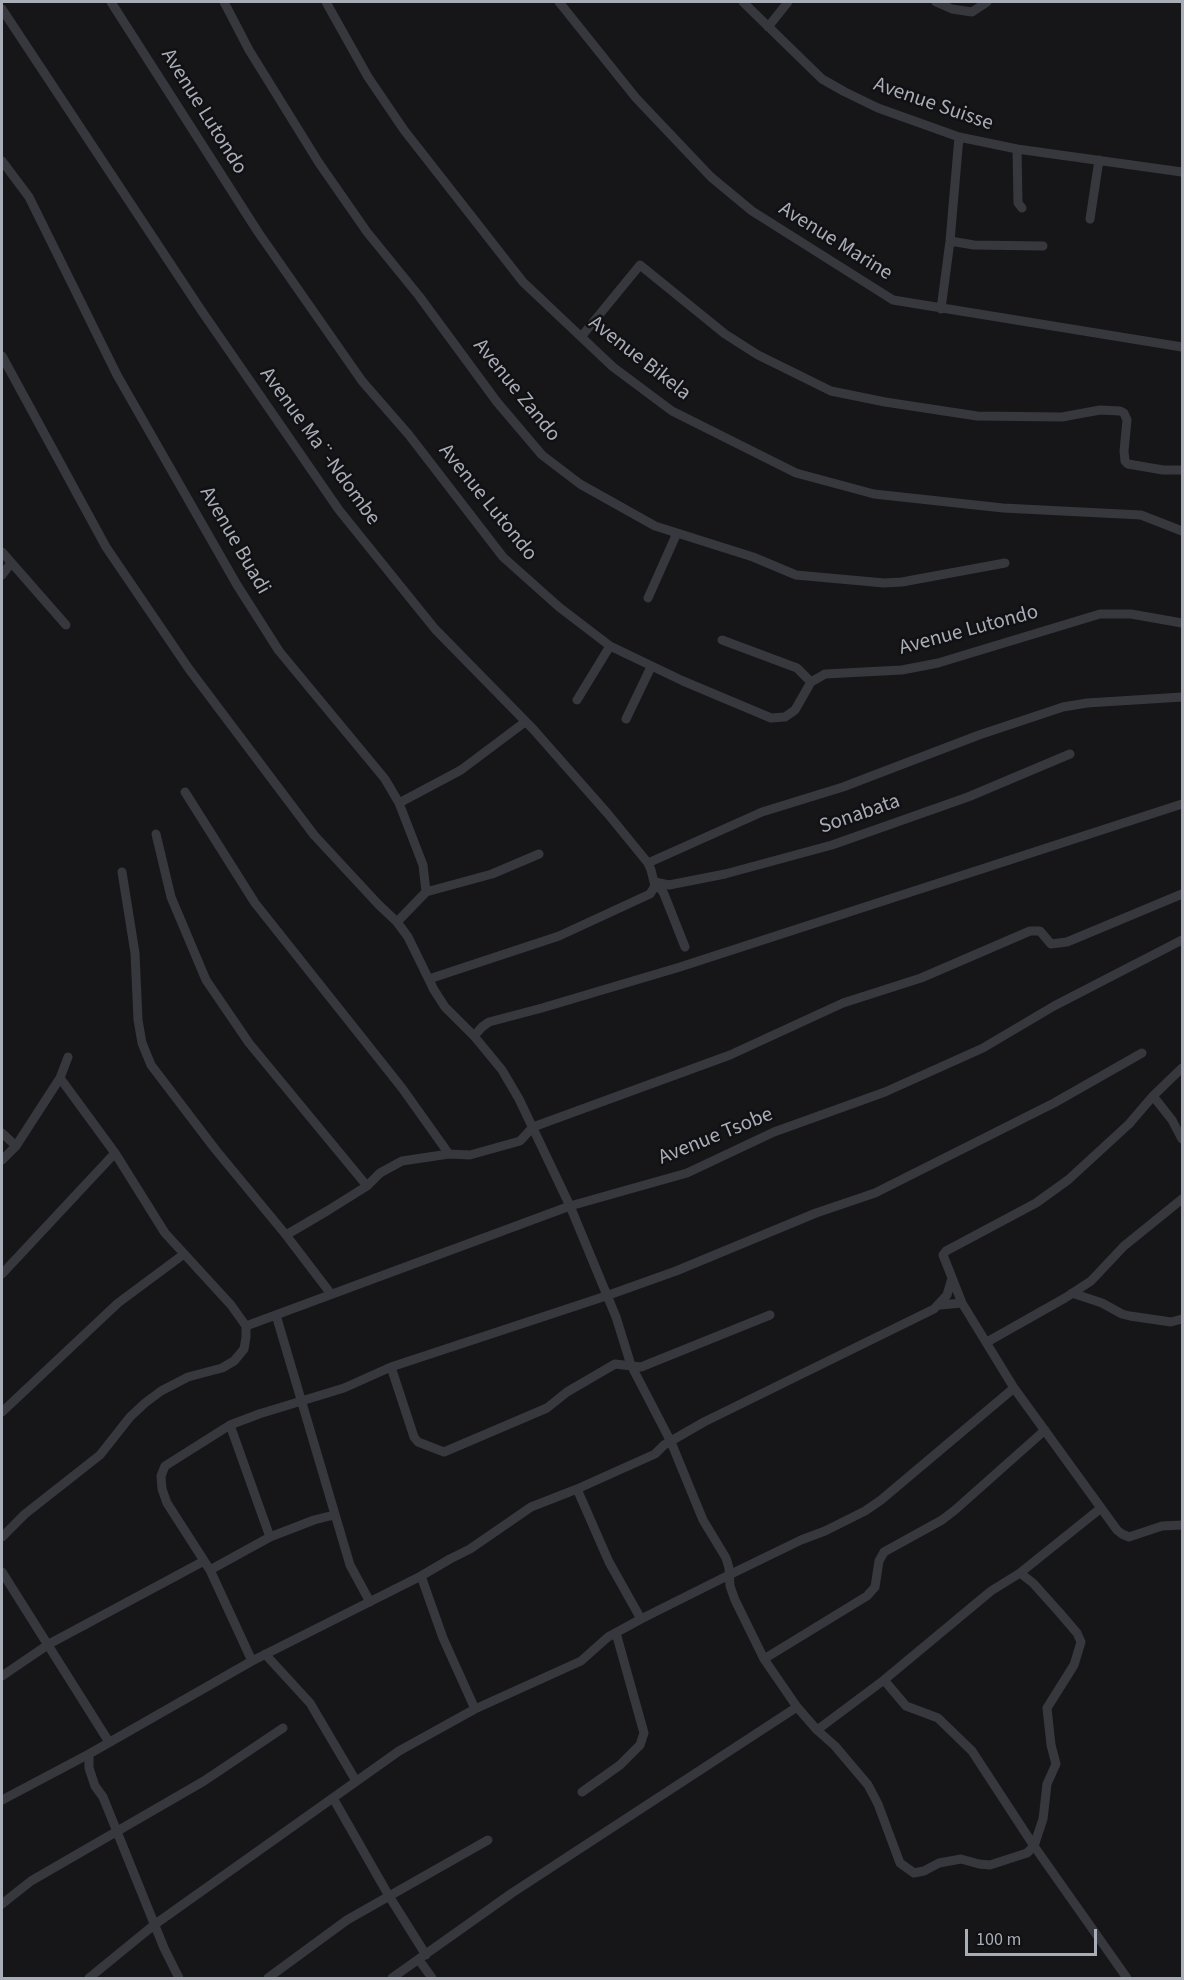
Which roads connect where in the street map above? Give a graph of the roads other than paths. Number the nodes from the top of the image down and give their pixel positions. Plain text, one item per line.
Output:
1 (111, 2) edge
2 (224, 2) edge
3 (326, 2) edge
4 (559, 2) edge
5 (743, 2) edge
6 (788, 2) edge
7 (936, 2) edge
8 (987, 2) edge
9 (2, 9) edge
10 (768, 27) junction
11 (959, 137) junction
12 (1017, 149) junction
13 (2, 160) edge
14 (1099, 160) junction
15 (1182, 171) edge
16 (1022, 208) dead end
17 (1090, 219) dead end
18 (950, 241) junction
19 (1043, 246) dead end
20 (942, 309) junction
21 (581, 337) junction
22 (1182, 347) edge
23 (2, 356) edge
24 (1182, 470) edge
25 (1182, 531) edge
26 (677, 533) junction
27 (2, 552) edge
28 (11, 563) junction
29 (1005, 563) dead end
30 (2, 575) edge
31 (648, 598) dead end
32 (1182, 623) edge
33 (66, 625) dead end
34 (722, 640) dead end
35 (610, 645) junction
36 (651, 667) junction
37 (811, 682) junction
38 (1182, 697) edge
39 (577, 700) dead end
40 (626, 719) dead end
41 (525, 722) junction
42 (1070, 754) dead end
43 (185, 792) dead end
44 (399, 803) junction
45 (1182, 804) edge
46 (156, 834) dead end
47 (539, 854) dead end
48 (650, 867) junction
49 (122, 872) dead end
50 (655, 884) junction
51 (426, 891) junction
52 (1182, 894) edge
53 (397, 922) junction
54 (1182, 940) edge
55 (685, 947) dead end
56 (429, 979) junction
57 (474, 1036) junction
58 (1142, 1053) dead end
59 (68, 1057) dead end
60 (1182, 1068) edge
61 (60, 1078) junction
62 (1153, 1096) junction
63 (533, 1127) junction
64 (2, 1132) edge
65 (1182, 1139) edge
66 (16, 1146) junction
67 (115, 1153) junction
68 (449, 1154) junction
69 (2, 1160) edge
70 (367, 1186) junction
71 (1182, 1199) edge
72 (570, 1206) junction
73 (286, 1235) junction
74 (184, 1254) junction
75 (2, 1274) edge
76 (952, 1278) junction
77 (1072, 1293) junction
78 (331, 1294) junction
79 (606, 1296) junction
80 (962, 1303) junction
81 (940, 1305) junction
82 (276, 1315) junction
83 (770, 1315) dead end
84 (1182, 1319) edge
85 (246, 1326) junction
86 (987, 1342) junction
87 (630, 1365) junction
88 (391, 1367) junction
89 (1014, 1388) junction
90 (302, 1402) junction
91 (2, 1412) edge
92 (230, 1425) junction
93 (1045, 1430) junction
94 (671, 1442) junction
95 (577, 1490) junction
96 (1101, 1508) junction
97 (334, 1515) junction
98 (1182, 1526) edge
99 (2, 1537) edge
100 (270, 1537) junction
101 (204, 1561) junction
102 (210, 1570) junction
103 (2, 1572) edge
104 (1020, 1573) junction
105 (729, 1575) junction
106 (421, 1576) junction
107 (370, 1602) junction
108 (641, 1619) junction
109 (616, 1633) junction
110 (49, 1644) junction
111 (265, 1654) junction
112 (764, 1659) junction
113 (252, 1661) junction
114 (2, 1676) edge
115 (884, 1680) junction
116 (797, 1707) junction
117 (475, 1709) junction
118 (283, 1728) dead end
119 (817, 1730) junction
120 (109, 1742) junction
121 (89, 1754) junction
122 (356, 1781) junction
123 (582, 1792) dead end
124 (333, 1798) junction
125 (2, 1800) edge
126 (116, 1831) junction
127 (488, 1840) dead end
128 (1034, 1846) junction
129 (389, 1896) junction
130 (2, 1904) edge
131 (154, 1924) junction
132 (422, 1957) junction
133 (89, 1978) edge
134 (179, 1978) edge
135 (268, 1978) edge
136 (392, 1978) edge
137 (432, 1978) edge
138 (1127, 1978) edge

1 - 35 street, Avenue Lutondo
2 - 26 street, Avenue Zando
3 - 21 street, Avenue Bikela
4 - 20 street, Avenue Marine
5 - 10 street, Avenue Suisse
6 - 10 street
7 - 8 street
9 - 41 street, Avenue Ma¨-Ndombe
10 - 11 street, Avenue Suisse
11 - 12 street, Avenue Suisse
11 - 18 street
12 - 14 street, Avenue Suisse
12 - 16 street
13 - 44 street, Avenue Buadi
14 - 15 street, Avenue Suisse
14 - 17 street
18 - 19 street
18 - 20 street
20 - 22 street, Avenue Marine
21 - 24 street
21 - 25 street, Avenue Bikela
23 - 53 street
26 - 29 street, Avenue Zando
26 - 31 street
27 - 28 street
28 - 30 street
28 - 33 street
32 - 37 street, Avenue Lutondo
34 - 37 street
35 - 36 street, Avenue Lutondo
35 - 39 street
36 - 37 street, Avenue Lutondo
36 - 40 street
38 - 48 street
41 - 44 street
41 - 48 street, Avenue Ma¨-Ndombe
42 - 50 street, Sonabata
43 - 68 street
44 - 51 street, Avenue Buadi
45 - 57 street
46 - 70 street
47 - 51 street
48 - 50 street
49 - 73 street
50 - 55 street
50 - 56 street
51 - 53 street
52 - 63 street
53 - 56 street
54 - 72 street, Avenue Tsobe
56 - 57 street
57 - 63 street
58 - 79 street
59 - 61 street
60 - 62 street
61 - 66 street
61 - 67 street
62 - 65 street
62 - 76 street
63 - 68 street
63 - 72 street
64 - 66 street
66 - 69 street
67 - 74 street
67 - 75 street
68 - 70 street
70 - 73 street
71 - 77 street
72 - 78 street, Avenue Tsobe
72 - 79 street
73 - 78 street
74 - 85 street
74 - 91 street
76 - 80 street
76 - 81 street
77 - 84 street
77 - 86 street
78 - 82 street, Avenue Tsobe
79 - 87 street
79 - 88 street
80 - 81 street
80 - 86 street
81 - 94 street
82 - 85 street, Avenue Tsobe
82 - 90 street
83 - 87 street
85 - 99 street
86 - 89 street
87 - 88 street
87 - 94 street
88 - 90 street
89 - 93 street
89 - 105 street
90 - 92 street
90 - 97 street
92 - 100 street
92 - 101 street
93 - 96 street
93 - 112 street
94 - 95 street
94 - 105 street
95 - 106 street
95 - 108 street
96 - 98 street
96 - 104 street
97 - 100 street
97 - 107 street
100 - 102 street
101 - 102 street
101 - 110 street
102 - 113 street
103 - 110 street
104 - 115 street
104 - 128 street
105 - 108 street
105 - 112 street
106 - 107 street
106 - 117 street
107 - 111 street
108 - 109 street
109 - 117 street
109 - 123 street
110 - 114 street
110 - 120 street
111 - 113 street
111 - 122 street
112 - 116 street
113 - 120 street
115 - 119 street
115 - 128 street
116 - 119 street
116 - 132 street
117 - 122 street
118 - 126 street
119 - 128 street
120 - 121 street
121 - 125 street
121 - 126 street
122 - 124 street
124 - 129 street
124 - 131 street
126 - 130 street
126 - 131 street
127 - 129 street
128 - 138 street
129 - 132 street
129 - 135 street
131 - 133 street
131 - 134 street
132 - 136 street
132 - 137 street

